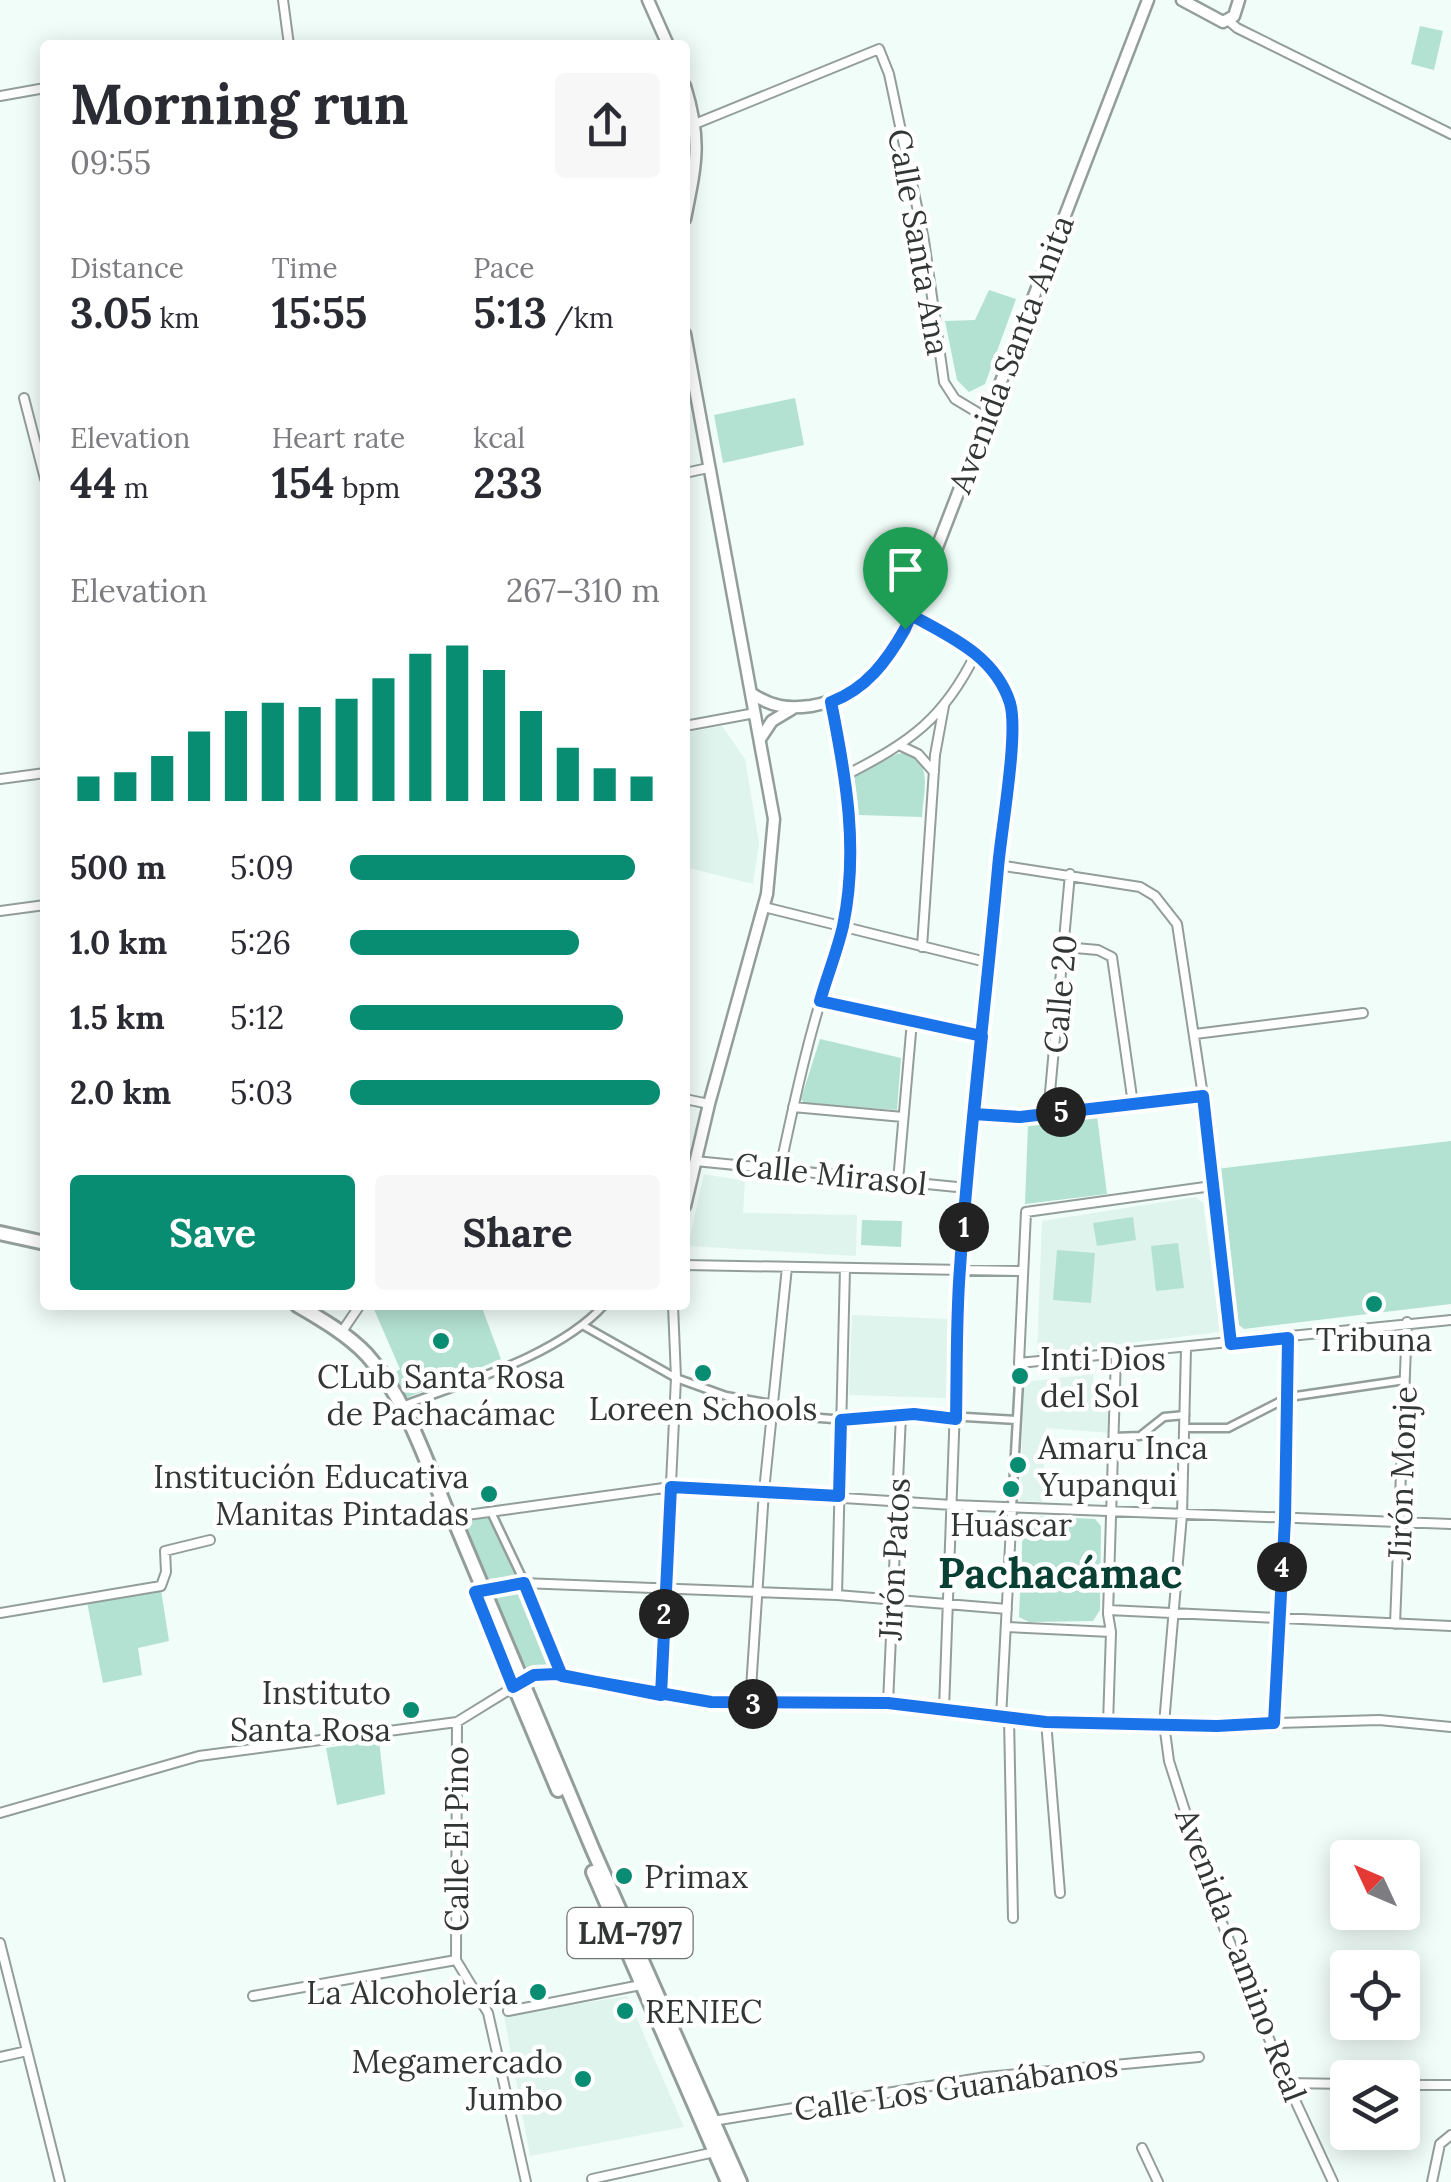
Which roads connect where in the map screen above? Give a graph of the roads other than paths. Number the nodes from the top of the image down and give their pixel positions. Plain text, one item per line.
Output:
1 (283, 0) edge
2 (648, 0) edge
3 (1148, 0) edge
4 (1182, 0) edge
5 (1240, 0) edge
6 (1232, 19) junction
7 (288, 40) edge
8 (666, 40) edge
9 (40, 89) edge
10 (0, 96) edge
11 (690, 125) edge
12 (1451, 134) edge
13 (690, 194) edge
14 (690, 363) edge
15 (24, 398) dead end
16 (986, 417) junction
17 (40, 460) edge
18 (708, 468) junction
19 (690, 471) edge
20 (911, 615) junction
21 (976, 653) junction
22 (751, 693) junction
23 (831, 702) junction
24 (944, 706) junction
25 (793, 708) junction
26 (755, 713) junction
27 (690, 725) edge
28 (760, 739) junction
29 (901, 746) junction
30 (934, 772) junction
31 (40, 774) edge
32 (846, 775) junction
33 (0, 780) edge
34 (998, 865) junction
35 (1070, 874) junction
36 (40, 906) edge
37 (764, 908) junction
38 (0, 911) edge
39 (842, 927) junction
40 (922, 946) junction
41 (1064, 947) junction
42 (990, 963) junction
43 (820, 1001) junction
44 (1363, 1013) dead end
45 (912, 1020) junction
46 (1195, 1034) junction
47 (982, 1036) junction
48 (1203, 1096) junction
49 (690, 1100) edge
50 (709, 1104) junction
51 (1133, 1104) junction
52 (793, 1107) junction
53 (974, 1114) junction
54 (1048, 1114) junction
55 (904, 1117) junction
56 (695, 1161) junction
57 (780, 1169) junction
58 (898, 1181) junction
59 (690, 1184) edge
60 (1212, 1186) junction
61 (967, 1188) junction
62 (0, 1233) edge
63 (40, 1242) edge
64 (690, 1264) edge
65 (787, 1266) junction
66 (845, 1268) junction
67 (960, 1270) junction
68 (1023, 1271) junction
69 (305, 1310) edge
70 (357, 1310) edge
71 (599, 1310) edge
72 (673, 1310) edge
73 (1451, 1320) edge
74 (1407, 1322) junction
75 (584, 1326) junction
76 (341, 1334) junction
77 (1288, 1338) junction
78 (1231, 1344) junction
79 (1186, 1348) junction
80 (1116, 1356) junction
81 (1020, 1364) junction
82 (676, 1378) junction
83 (1406, 1380) junction
84 (1288, 1396) junction
85 (772, 1404) junction
86 (401, 1406) junction
87 (901, 1415) junction
88 (1184, 1415) junction
89 (956, 1419) junction
90 (841, 1420) junction
91 (1017, 1420) junction
92 (1185, 1428) junction
93 (1114, 1436) junction
94 (671, 1487) junction
95 (764, 1491) junction
96 (839, 1496) junction
97 (897, 1501) junction
98 (952, 1505) junction
99 (1012, 1507) junction
100 (1112, 1510) junction
101 (491, 1511) junction
102 (448, 1514) junction
103 (1182, 1515) junction
104 (1285, 1519) junction
105 (1400, 1522) junction
106 (1451, 1524) edge
107 (210, 1540) dead end
108 (524, 1583) junction
109 (665, 1590) junction
110 (479, 1591) junction
111 (758, 1594) junction
112 (836, 1595) junction
113 (891, 1601) junction
114 (947, 1605) junction
115 (1006, 1609) junction
116 (1108, 1610) junction
117 (0, 1613) edge
118 (1172, 1614) junction
119 (1279, 1619) junction
120 (1396, 1624) junction
121 (1006, 1626) junction
122 (1451, 1626) edge
123 (1111, 1632) junction
124 (562, 1676) junction
125 (518, 1685) junction
126 (661, 1695) junction
127 (888, 1703) junction
128 (750, 1704) junction
129 (944, 1709) junction
130 (1005, 1718) junction
131 (457, 1722) junction
132 (1046, 1722) junction
133 (1274, 1723) junction
134 (1108, 1724) junction
135 (1164, 1724) junction
136 (1451, 1726) edge
137 (0, 1813) edge
138 (1060, 1893) dead end
139 (1013, 1918) dead end
140 (0, 1944) edge
141 (456, 1960) junction
142 (647, 1984) junction
143 (253, 1996) dead end
144 (508, 2011) dead end
145 (27, 2051) junction
146 (0, 2057) edge
147 (1199, 2057) dead end
148 (1287, 2083) junction
149 (1330, 2084) edge
150 (1420, 2085) edge
151 (1451, 2086) edge
152 (713, 2121) junction
153 (1451, 2134) edge
154 (1142, 2148) dead end
155 (715, 2152) junction
156 (592, 2179) dead end
157 (60, 2182) edge
158 (526, 2182) edge
159 (728, 2182) edge
160 (740, 2182) edge
161 (1158, 2182) edge
162 (1332, 2182) edge
163 (1432, 2182) edge

1 - 7 street
2 - 8 street
3 - 16 street, Avenida Santa Anita
4 - 6 street
5 - 6 street
6 - 12 street
9 - 10 street
11 - 13 street
11 - 16 street, Calle Santa Ana
14 - 18 street
15 - 17 street
16 - 20 street, Avenida Santa Anita
18 - 19 street
18 - 22 street
20 - 21 street
20 - 23 street, Avenida Santa Anita
21 - 24 street
21 - 34 street
22 - 25 street, Avenida Santa Anita
22 - 26 street
23 - 25 street, Avenida Santa Anita
23 - 32 street
24 - 29 street
24 - 30 street
25 - 28 street
26 - 27 street
26 - 28 street
28 - 37 street
29 - 30 street
29 - 32 street
30 - 40 street
31 - 33 street
32 - 39 street
34 - 35 street
34 - 42 street
35 - 41 street, Calle 20
35 - 46 street
36 - 38 street
37 - 39 street
37 - 50 street
39 - 40 street
39 - 43 street
40 - 42 street
41 - 51 street
41 - 54 street, Calle 20
42 - 47 street
43 - 45 street
43 - 52 street
44 - 46 street
45 - 47 street
45 - 55 street
46 - 48 street
47 - 53 street
48 - 51 street
48 - 60 street
49 - 50 street
50 - 56 street
51 - 54 street
52 - 55 street
52 - 57 street
53 - 54 street
53 - 61 street
55 - 58 street
56 - 57 street, Calle Mirasol
56 - 59 street
57 - 58 street, Calle Mirasol
58 - 61 street, Calle Mirasol
60 - 68 street
60 - 78 street
61 - 67 street
62 - 63 main road
64 - 65 street
65 - 66 street
65 - 85 street
66 - 67 street
66 - 90 street
67 - 68 street
67 - 89 street
68 - 81 street
69 - 76 main road, LM-797
70 - 76 street
71 - 75 street
72 - 82 street
73 - 74 street
74 - 77 street
74 - 83 street, Jirón Monje
75 - 82 street
75 - 86 street
76 - 86 main road, LM-797
77 - 78 street
77 - 84 street
78 - 79 street
79 - 80 street
79 - 88 street, Avenida Camino Real
80 - 81 street
80 - 93 street
81 - 91 street
82 - 85 street
82 - 94 street
83 - 84 street
83 - 105 street, Jirón Monje
84 - 92 street
84 - 104 street
85 - 90 street
85 - 95 street
86 - 102 main road, LM-797
87 - 89 street
87 - 90 street
87 - 97 street, Jirón Patos
88 - 92 street, Avenida Camino Real
88 - 93 street
89 - 91 street
89 - 98 street
90 - 96 street
91 - 99 street
92 - 103 street, Avenida Camino Real
93 - 100 street
94 - 95 street
94 - 101 street
94 - 109 street
95 - 96 street
95 - 111 street
96 - 97 street
96 - 112 street
97 - 98 street
97 - 113 street, Jirón Patos
98 - 99 street
98 - 114 street
99 - 100 street
99 - 115 street
100 - 103 street
100 - 116 street
101 - 102 street
101 - 108 street
102 - 110 main road, LM-797
103 - 104 street
103 - 118 street, Avenida Camino Real
104 - 105 street
104 - 119 street
105 - 106 street
105 - 120 street, Jirón Monje
107 - 117 street
108 - 109 street
108 - 110 street
108 - 124 street
109 - 111 street
109 - 126 street
110 - 125 main road, LM-797
111 - 112 street
111 - 128 street
112 - 113 street
113 - 114 street
113 - 127 street, Jirón Patos
114 - 115 street
114 - 129 street
115 - 121 street
116 - 118 street
116 - 123 street
118 - 119 street
118 - 135 street, Avenida Camino Real
119 - 120 street
119 - 133 street
120 - 122 street
121 - 123 street
121 - 130 street
123 - 134 street
124 - 125 street
124 - 126 street
125 - 131 street
125 - 142 main road, LM-797
126 - 128 street
127 - 128 street
127 - 129 street
129 - 130 street
130 - 132 street
130 - 139 street
131 - 137 street
131 - 141 street, Calle El Pino
132 - 134 street
132 - 138 street
133 - 135 street
133 - 136 street
134 - 135 street
135 - 148 street, Avenida Camino Real
140 - 145 street
141 - 143 street
141 - 158 street, Calle El Pino
142 - 144 street
142 - 152 main road, LM-797
142 - 155 main road, LM-797
145 - 146 street
145 - 157 street
147 - 152 street, Calle Los Guanábanos
148 - 149 street
148 - 162 street, Avenida Camino Real
150 - 151 street
152 - 160 main road, LM-797
153 - 163 street
154 - 161 street
155 - 156 street
155 - 159 main road, LM-797

